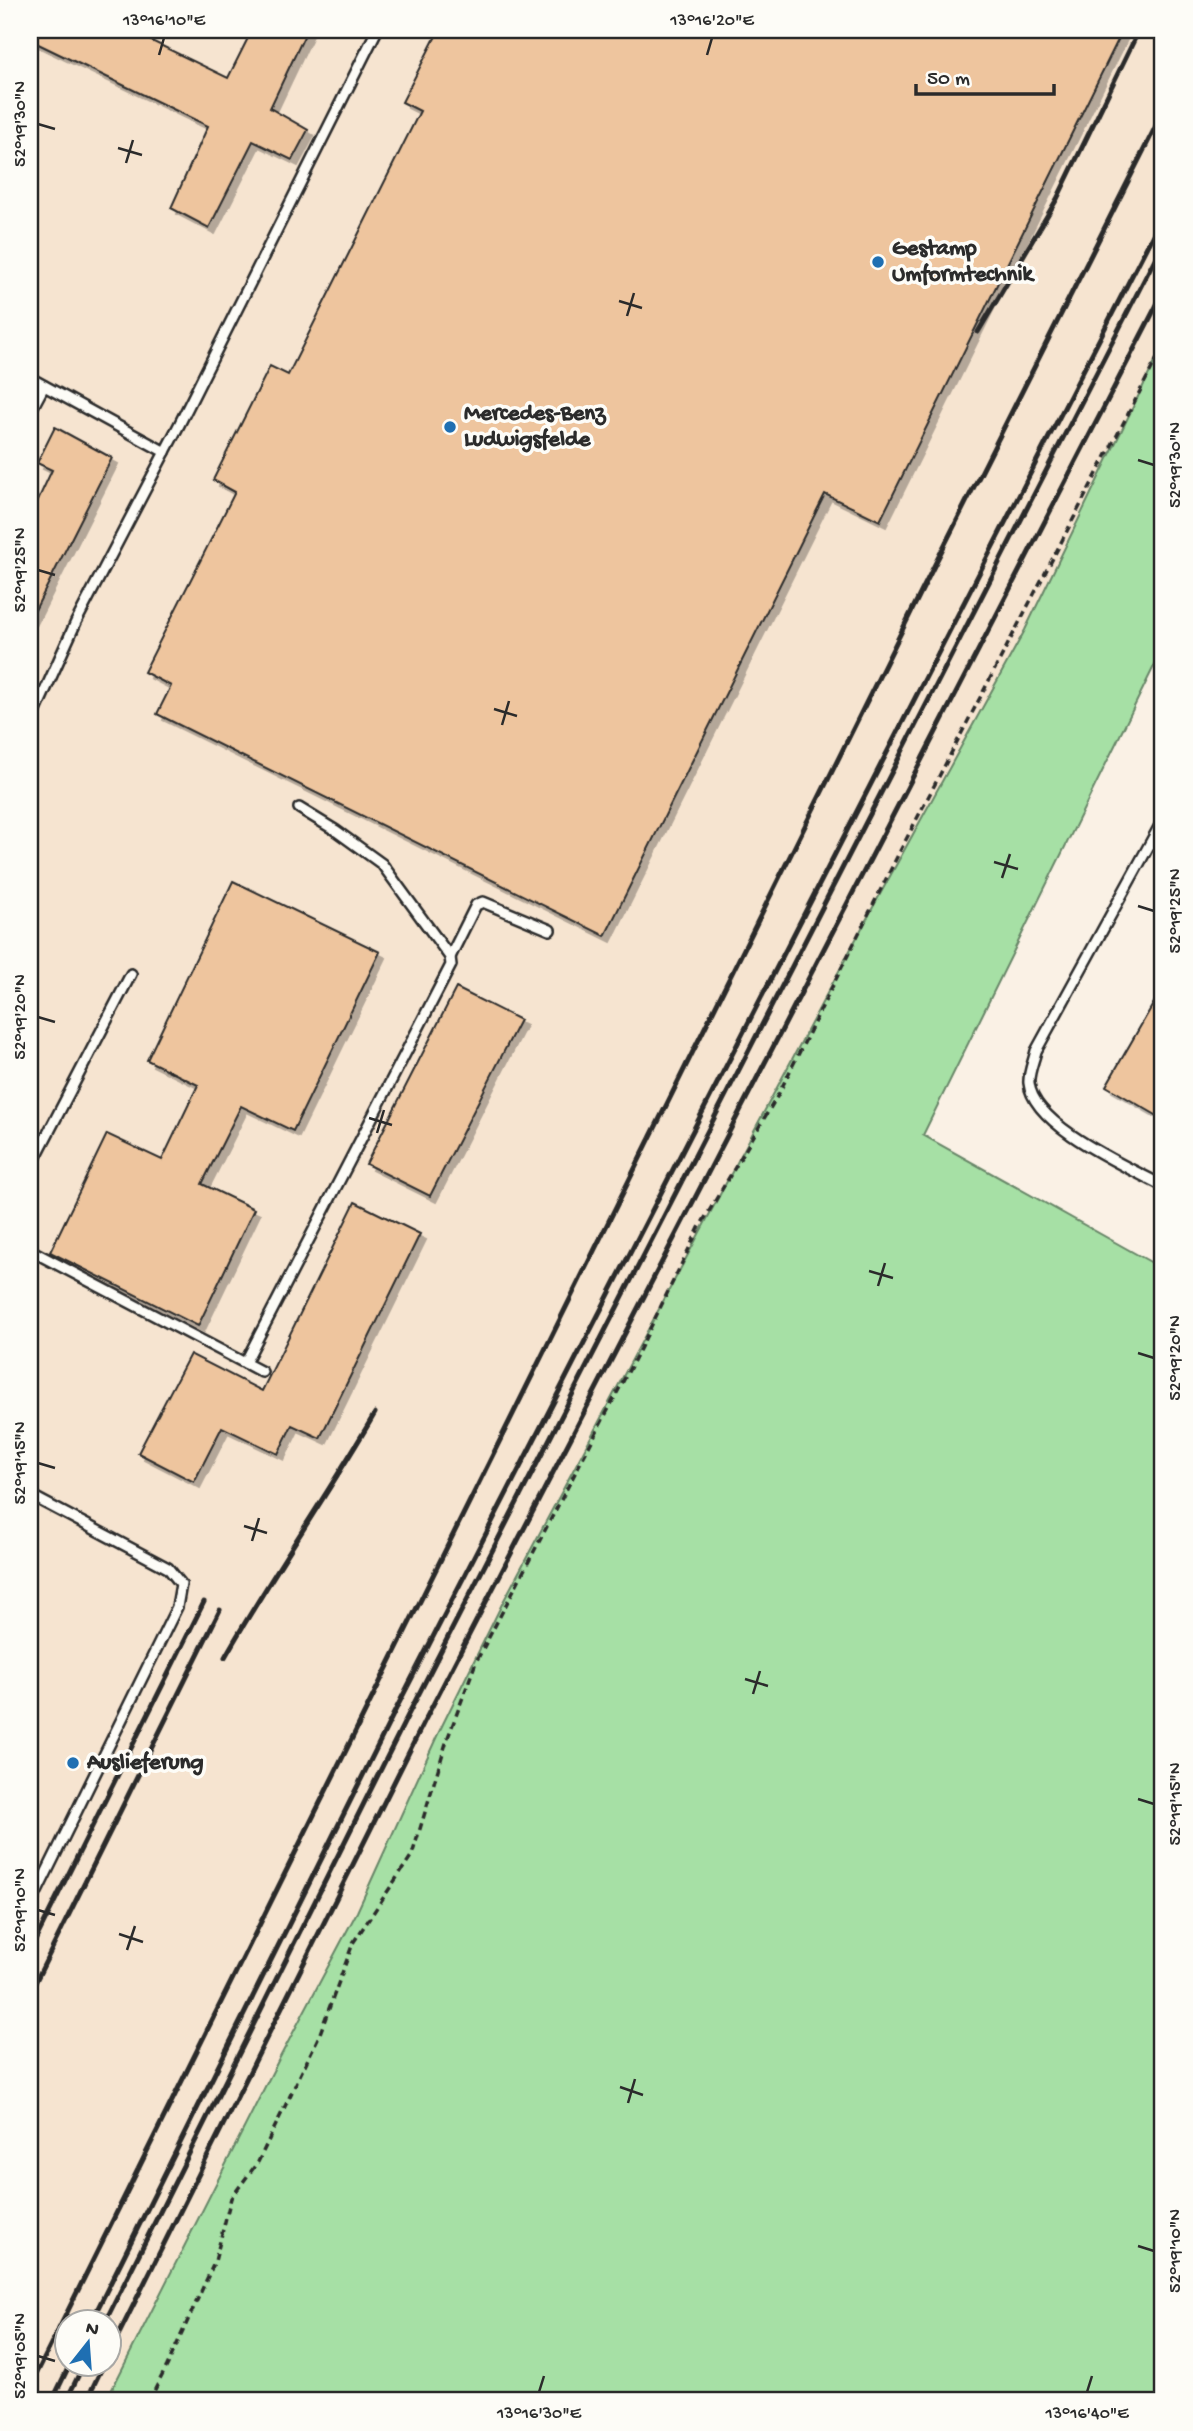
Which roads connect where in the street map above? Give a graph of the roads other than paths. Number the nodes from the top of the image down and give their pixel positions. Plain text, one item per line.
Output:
1 (377, 30) edge
2 (30, 378) edge
3 (44, 386) junction
4 (30, 412) edge
5 (165, 452) junction
6 (30, 724) edge
7 (299, 808) dead end
8 (1163, 820) edge
9 (550, 930) dead end
10 (450, 957) junction
11 (131, 974) dead end
12 (30, 1168) edge
13 (1163, 1186) edge
14 (30, 1250) edge
15 (245, 1363) junction
16 (262, 1372) dead end
17 (30, 1495) edge
18 (30, 1906) edge

1 - 5 lane
2 - 3 lane
3 - 4 lane
3 - 5 lane
5 - 6 lane
7 - 10 lane
8 - 13 lane
9 - 10 lane
10 - 15 lane
11 - 12 lane
14 - 15 lane
15 - 16 lane
17 - 18 lane

